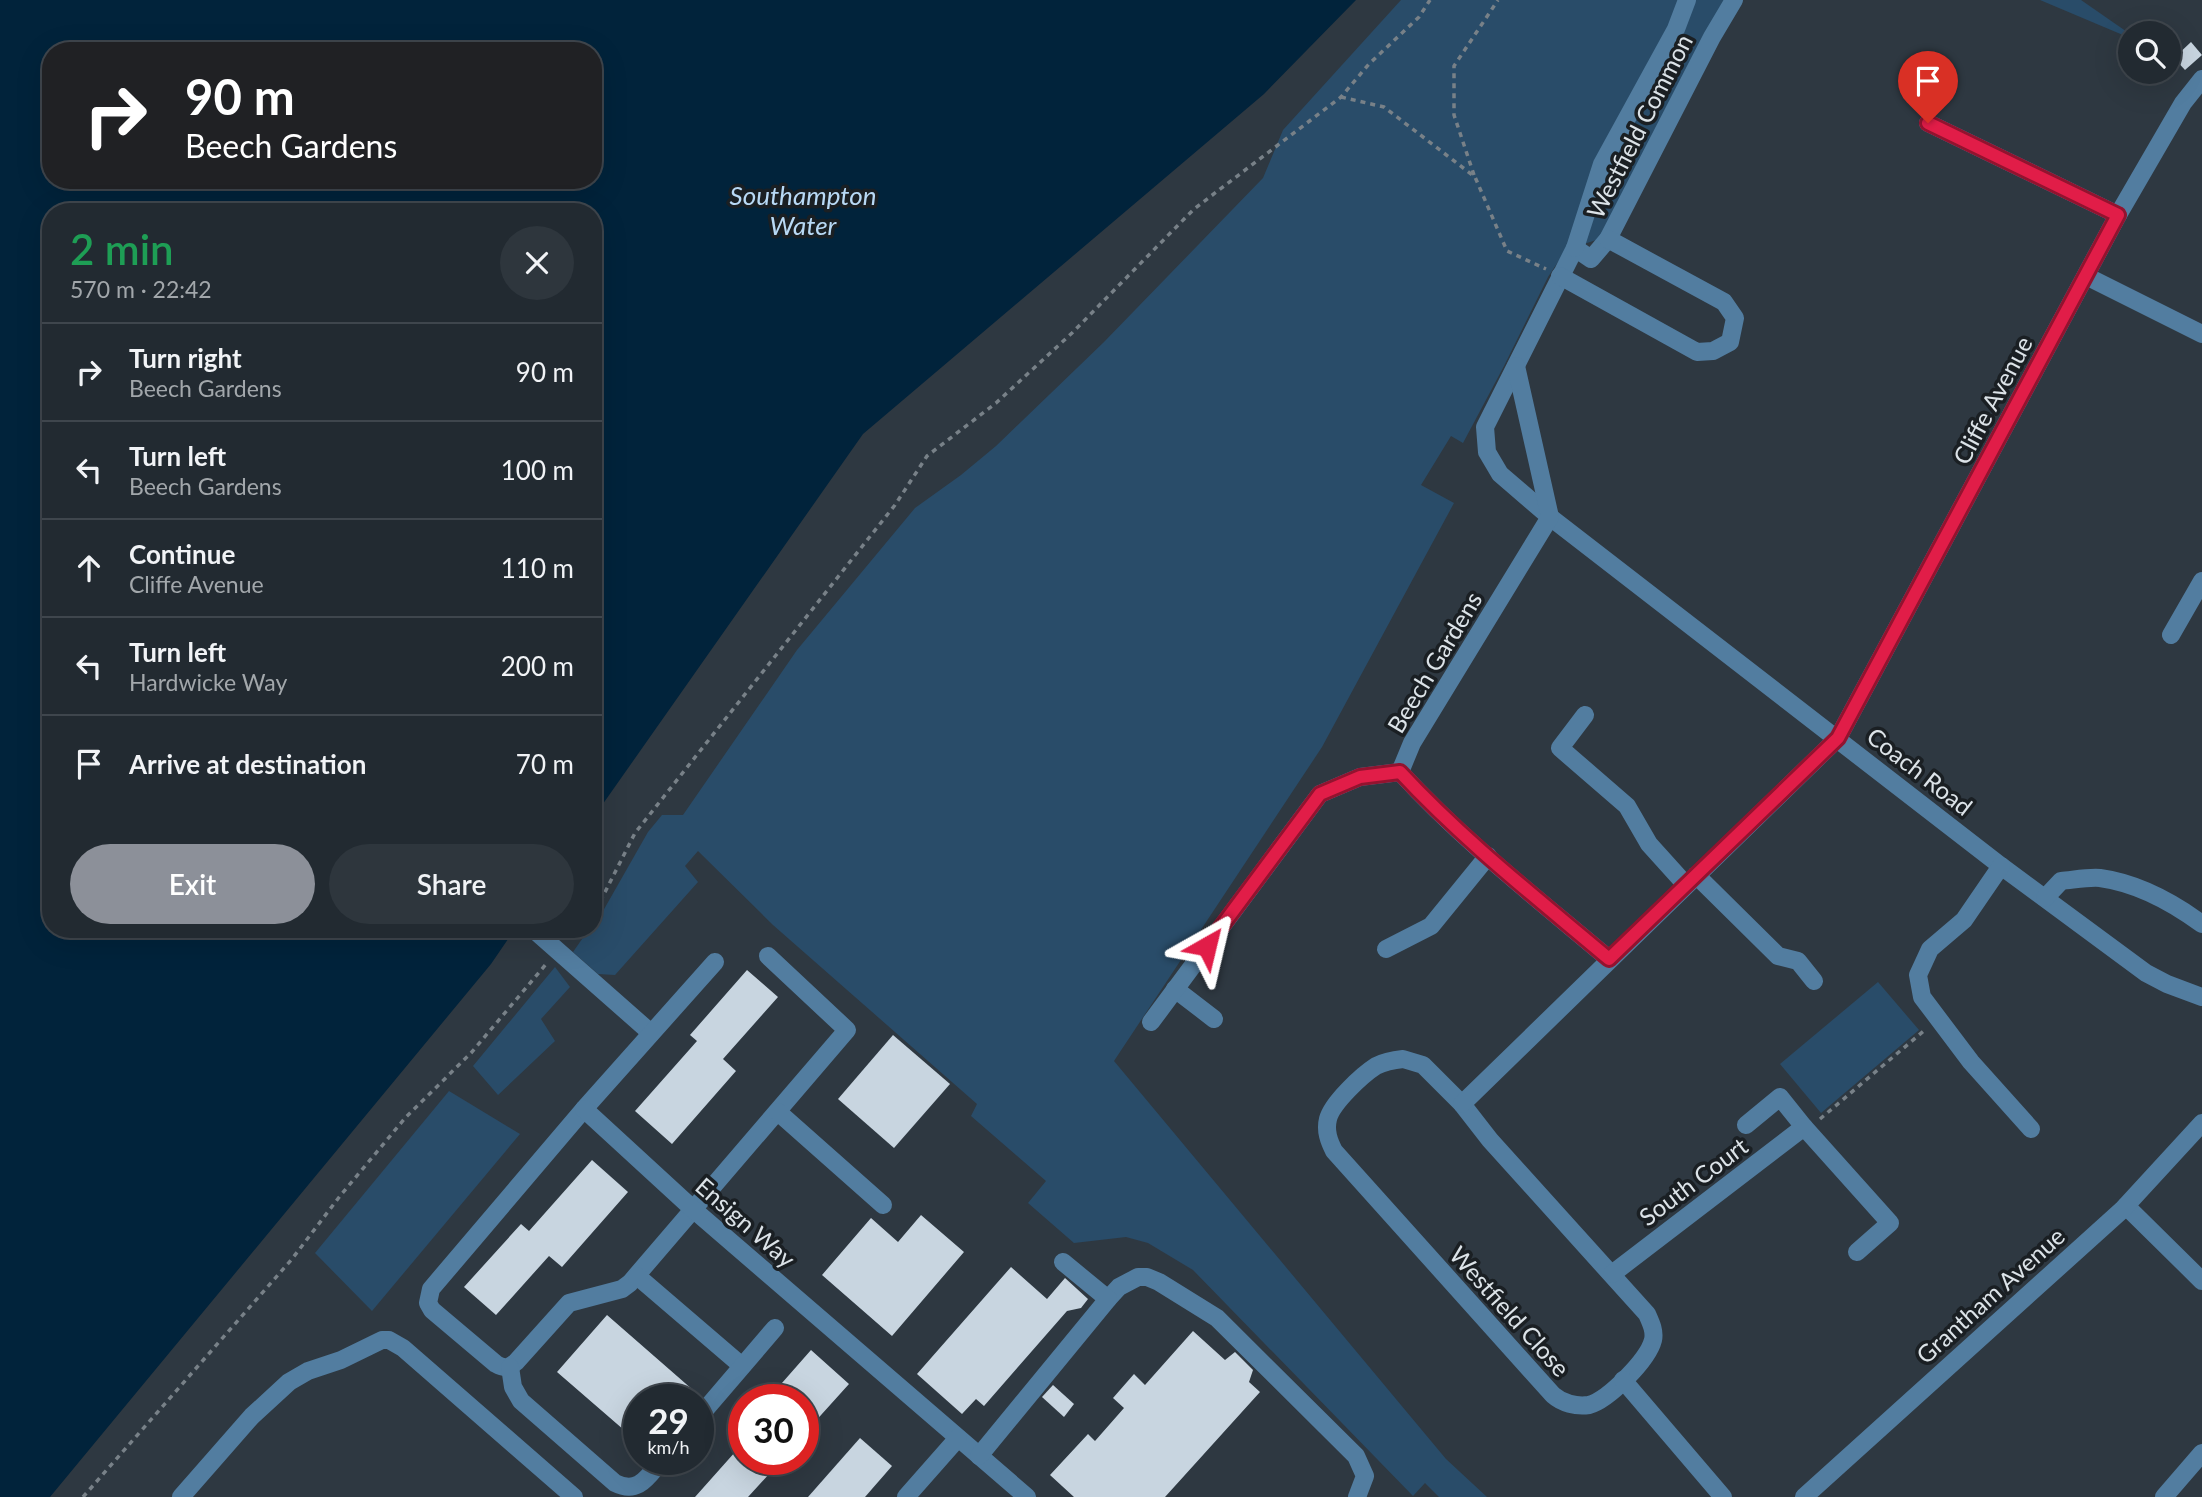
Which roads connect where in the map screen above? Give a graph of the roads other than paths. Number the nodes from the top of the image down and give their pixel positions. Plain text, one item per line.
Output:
1 (1687, 0) edge
2 (1734, 0) edge
3 (2198, 84) edge
4 (1928, 123) dead end
5 (2118, 215) junction
6 (1608, 239) junction
7 (1575, 248) junction
8 (1560, 276) junction
9 (2086, 276) junction
10 (2202, 334) edge
11 (1516, 366) junction
12 (1485, 427) joint
13 (1550, 517) junction
14 (2202, 581) edge
15 (2171, 635) dead end
16 (1586, 715) dead end
17 (1838, 738) junction
18 (1400, 772) junction
19 (1488, 856) junction
20 (2001, 866) junction
21 (1691, 880) junction
22 (2045, 898) junction
23 (2202, 923) edge
24 (543, 938) edge
25 (1387, 949) dead end
26 (768, 957) dead end
27 (1609, 959) junction
28 (715, 962) dead end
29 (1814, 981) dead end
30 (1175, 989) junction
31 (2202, 997) edge
32 (1214, 1019) dead end
33 (1151, 1022) dead end
34 (651, 1033) junction
35 (1462, 1104) junction
36 (584, 1109) junction
37 (778, 1112) junction
38 (2202, 1123) edge
39 (1746, 1125) dead end
40 (1806, 1128) junction
41 (2031, 1129) dead end
42 (883, 1205) dead end
43 (2126, 1206) junction
44 (694, 1210) junction
45 (1857, 1252) dead end
46 (1063, 1262) dead end
47 (1612, 1274) junction
48 (637, 1276) junction
49 (2202, 1281) edge
50 (1108, 1300) junction
51 (775, 1328) dead end
52 (742, 1366) junction
53 (510, 1367) junction
54 (1623, 1380) junction
55 (714, 1399) edge
56 (958, 1438) junction
57 (2202, 1453) edge
58 (979, 1456) junction
59 (648, 1475) edge
60 (181, 1497) edge
61 (574, 1497) edge
62 (906, 1497) edge
63 (1027, 1497) edge
64 (1357, 1497) edge
65 (1723, 1497) edge
66 (1804, 1497) edge
67 (2164, 1497) edge

1 - 7 street, Westfield Common
2 - 6 street, Westfield Common
3 - 5 street, Cliffe Avenue
4 - 5 street
5 - 9 street, Cliffe Avenue
6 - 7 street, Westfield Common
6 - 8 street, Westfield Common
7 - 8 street, Westfield Common
8 - 11 street, Westfield Common
9 - 10 street
9 - 17 street, Cliffe Avenue
11 - 12 street, Westfield Common
11 - 13 street
12 - 13 street, Coach Road
13 - 17 street, Coach Road
13 - 18 street, Beech Gardens
14 - 15 street
16 - 21 street
17 - 20 street, Coach Road
17 - 21 street
18 - 19 street, Beech Gardens
18 - 30 street
19 - 25 street
19 - 27 street, Beech Gardens
20 - 22 street, Coach Road
20 - 41 street
21 - 27 street
21 - 29 street
22 - 23 street
22 - 31 street, Coach Road
24 - 34 street
26 - 37 street
27 - 35 street
28 - 34 street
30 - 32 street
30 - 33 street
34 - 36 street
35 - 47 street, Westfield Close
35 - 54 street, Westfield Close
36 - 44 street, Ensign Way
36 - 53 street
37 - 42 street
37 - 44 street
38 - 43 street, Grantham Avenue
39 - 40 street, South Court
40 - 45 street, South Court
40 - 47 street, South Court
43 - 49 street
43 - 66 street, Grantham Avenue
44 - 48 street
44 - 56 street, Ensign Way
46 - 50 street
47 - 54 street, Westfield Close
48 - 52 street
48 - 53 street
50 - 58 street
50 - 64 street
51 - 52 street
52 - 55 street
53 - 59 street
54 - 65 street
56 - 58 street, Ensign Way
56 - 62 street
57 - 67 street
58 - 63 street, Ensign Way
60 - 61 street

